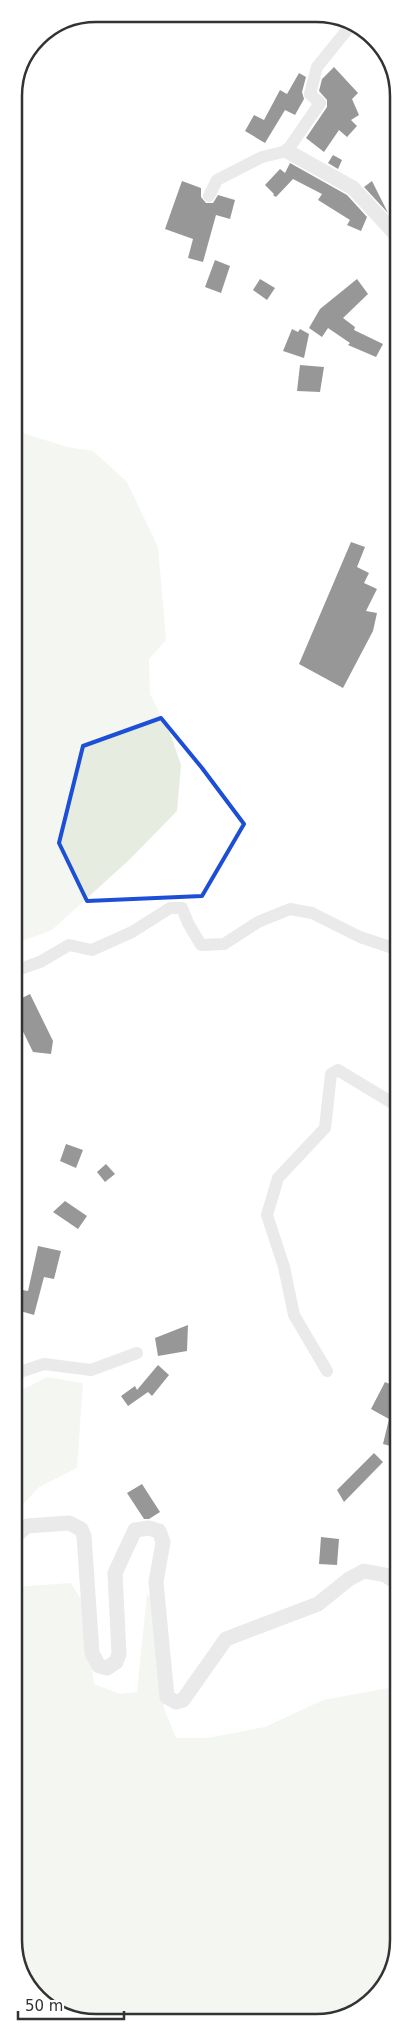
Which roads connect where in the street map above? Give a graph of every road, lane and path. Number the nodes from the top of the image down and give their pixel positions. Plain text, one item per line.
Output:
1 (348, 29) edge
2 (287, 151) junction
3 (209, 196) dead end
4 (390, 228) edge
5 (390, 947) edge
6 (23, 968) edge
7 (390, 1102) edge
8 (137, 1352) dead end
9 (22, 1371) edge
10 (327, 1371) dead end
11 (22, 1530) edge
12 (390, 1578) edge

1 - 2 street
2 - 3 street
2 - 4 street
5 - 6 street
7 - 10 street
8 - 9 street
11 - 12 street

